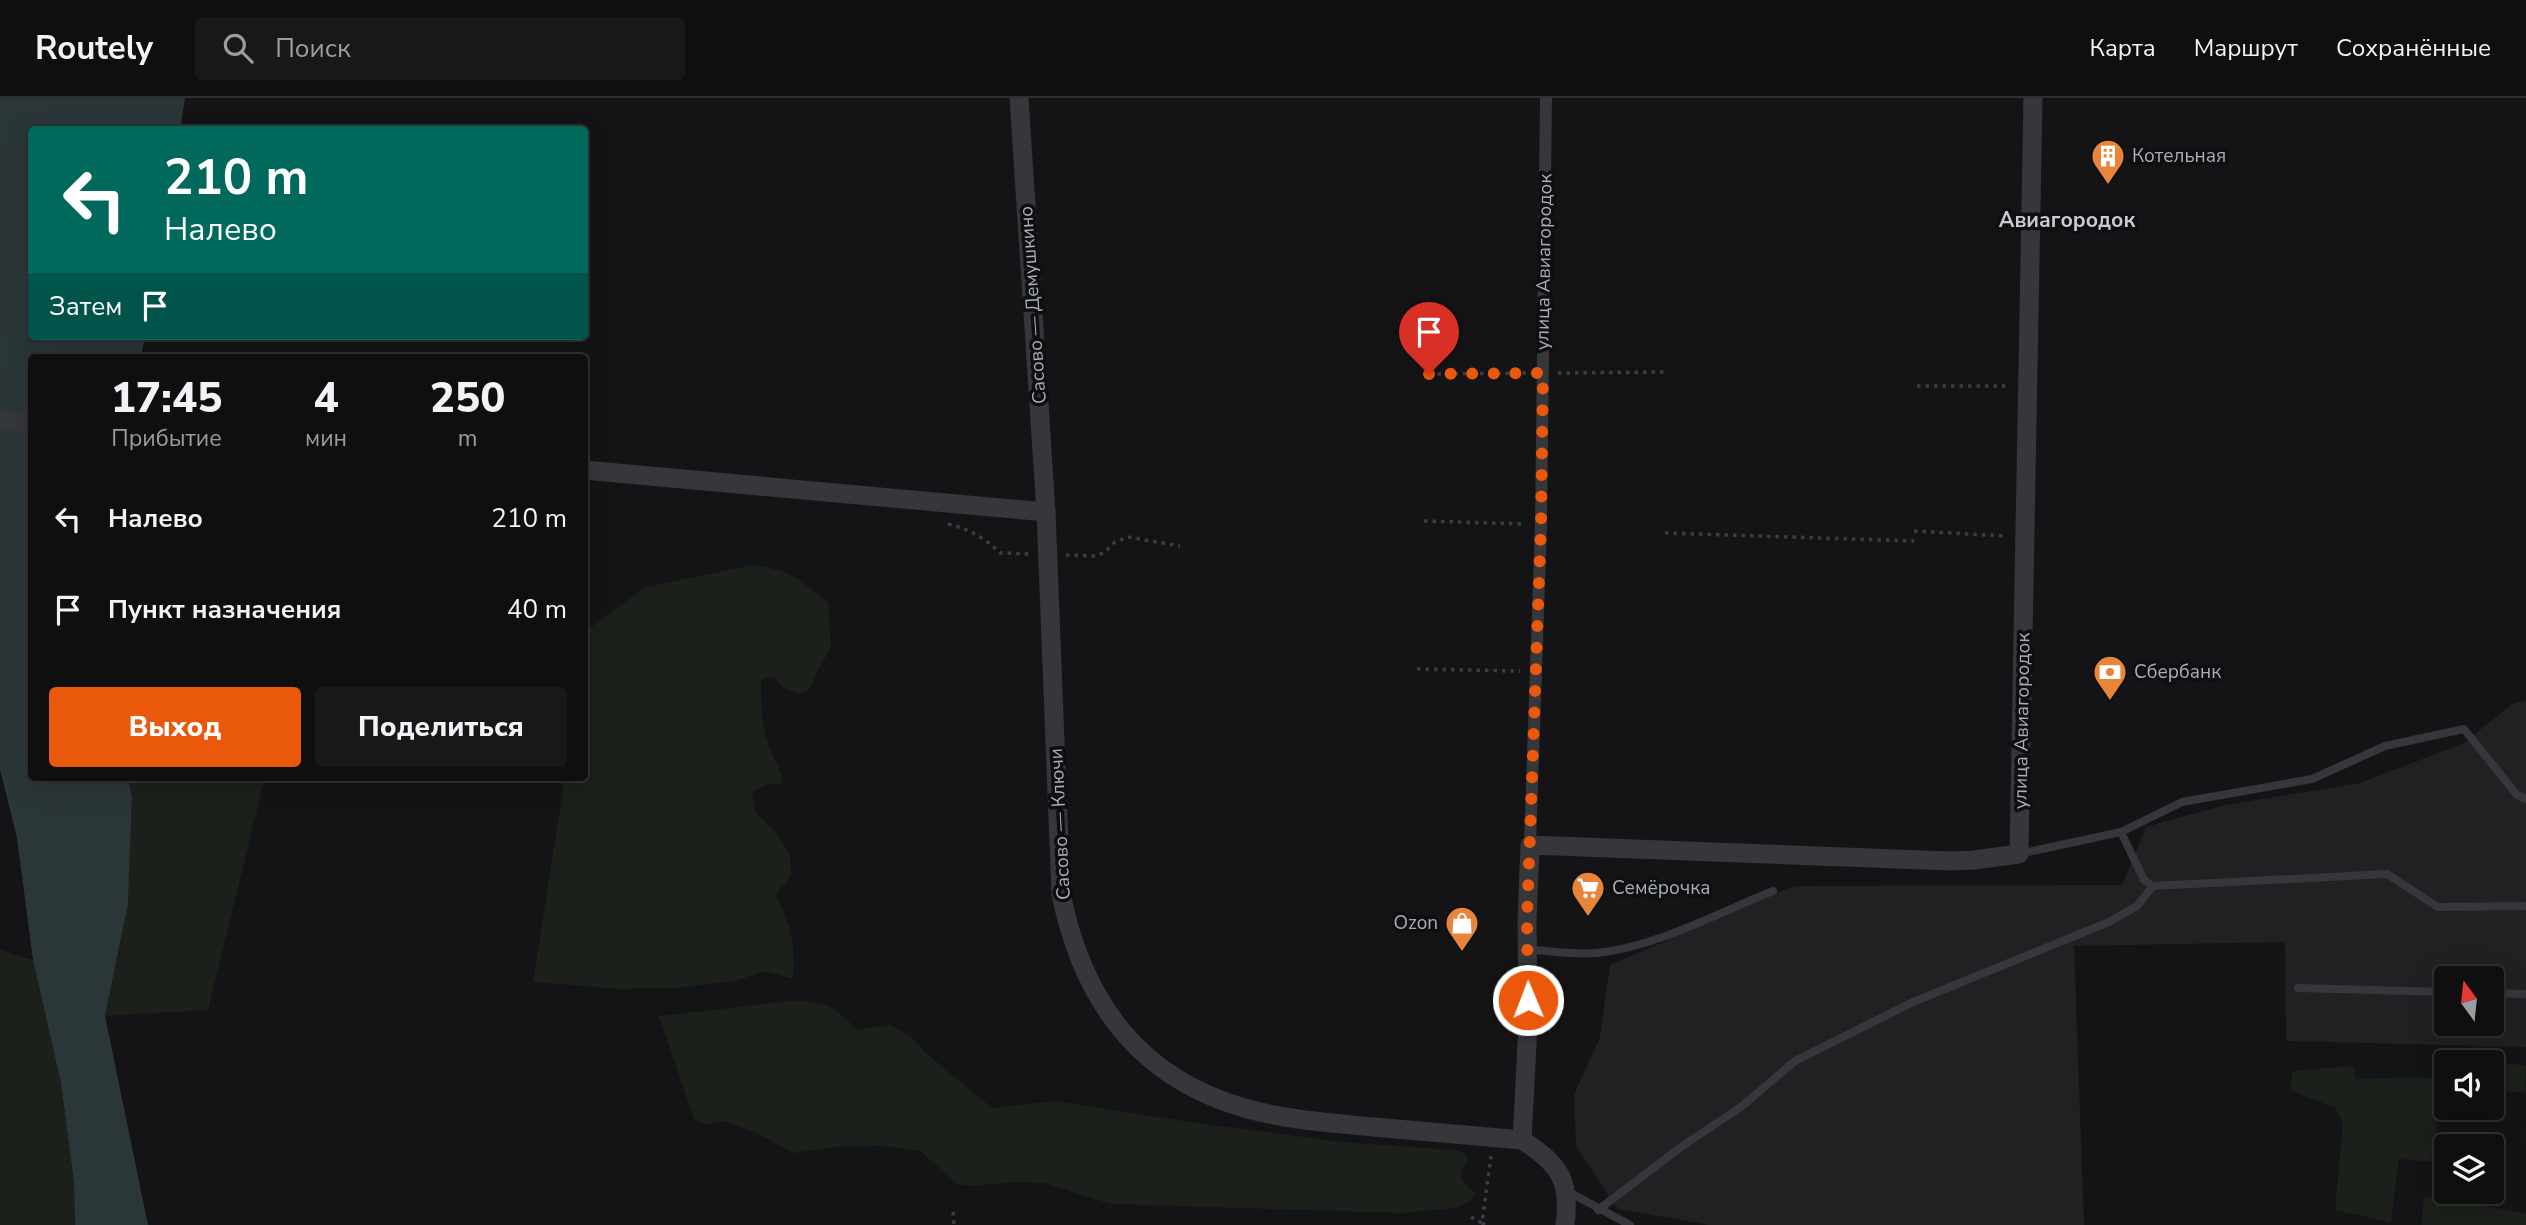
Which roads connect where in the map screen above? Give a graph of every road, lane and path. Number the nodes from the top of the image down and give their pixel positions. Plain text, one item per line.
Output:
1 (1019, 98) edge
2 (1546, 98) edge
3 (2033, 98) edge
4 (1668, 372) dead end
5 (1543, 373) junction
6 (1429, 374) dead end
7 (1917, 386) dead end
8 (2028, 386) junction
9 (0, 420) edge
10 (28, 423) edge
11 (588, 470) edge
12 (1046, 512) junction
13 (1424, 522) dead end
14 (944, 523) dead end
15 (1541, 524) junction
16 (1914, 531) dead end
17 (1665, 533) dead end
18 (2026, 537) junction
19 (1914, 541) dead end
20 (1180, 546) dead end
21 (1049, 555) junction
22 (1417, 669) dead end
23 (1536, 671) junction
24 (2526, 799) edge
25 (2121, 832) junction
26 (1530, 845) junction
27 (2019, 854) junction
28 (2153, 887) junction
29 (1773, 891) dead end
30 (2526, 906) edge
31 (1527, 949) junction
32 (2298, 988) dead end
33 (2434, 992) edge
34 (2504, 993) edge
35 (2526, 994) edge
36 (1493, 1138) junction
37 (1522, 1140) junction
38 (1567, 1191) junction
39 (1598, 1210) junction
40 (953, 1212) dead end
41 (1471, 1217) dead end
42 (1484, 1224) edge
43 (954, 1225) edge
44 (1565, 1225) edge
45 (1630, 1225) edge

1 - 12 street, Сасово — Демушкино
2 - 5 street, улица Авиагородок
3 - 8 street, улица Авиагородок
4 - 5 path
5 - 6 path
5 - 15 street, улица Авиагородок
7 - 8 path
8 - 18 street, улица Авиагородок
9 - 10 street
11 - 12 street
12 - 21 street, Сасово — Ключи
13 - 15 path
14 - 21 path
15 - 23 street, улица Авиагородок
16 - 18 path
17 - 19 path
18 - 27 street, улица Авиагородок
20 - 21 path
21 - 36 street, Сасово — Ключи
22 - 23 path
23 - 26 street, улица Авиагородок
24 - 25 lane
25 - 27 lane
25 - 28 lane
26 - 27 street
26 - 31 street, улица Авиагородок
28 - 30 lane
28 - 39 lane
29 - 31 lane
31 - 37 street, улица Авиагородок
32 - 33 lane
34 - 35 lane
36 - 37 street, Сасово — Ключи
36 - 42 path
37 - 38 street
38 - 39 lane
38 - 44 street
39 - 45 lane
40 - 43 path
41 - 42 path

